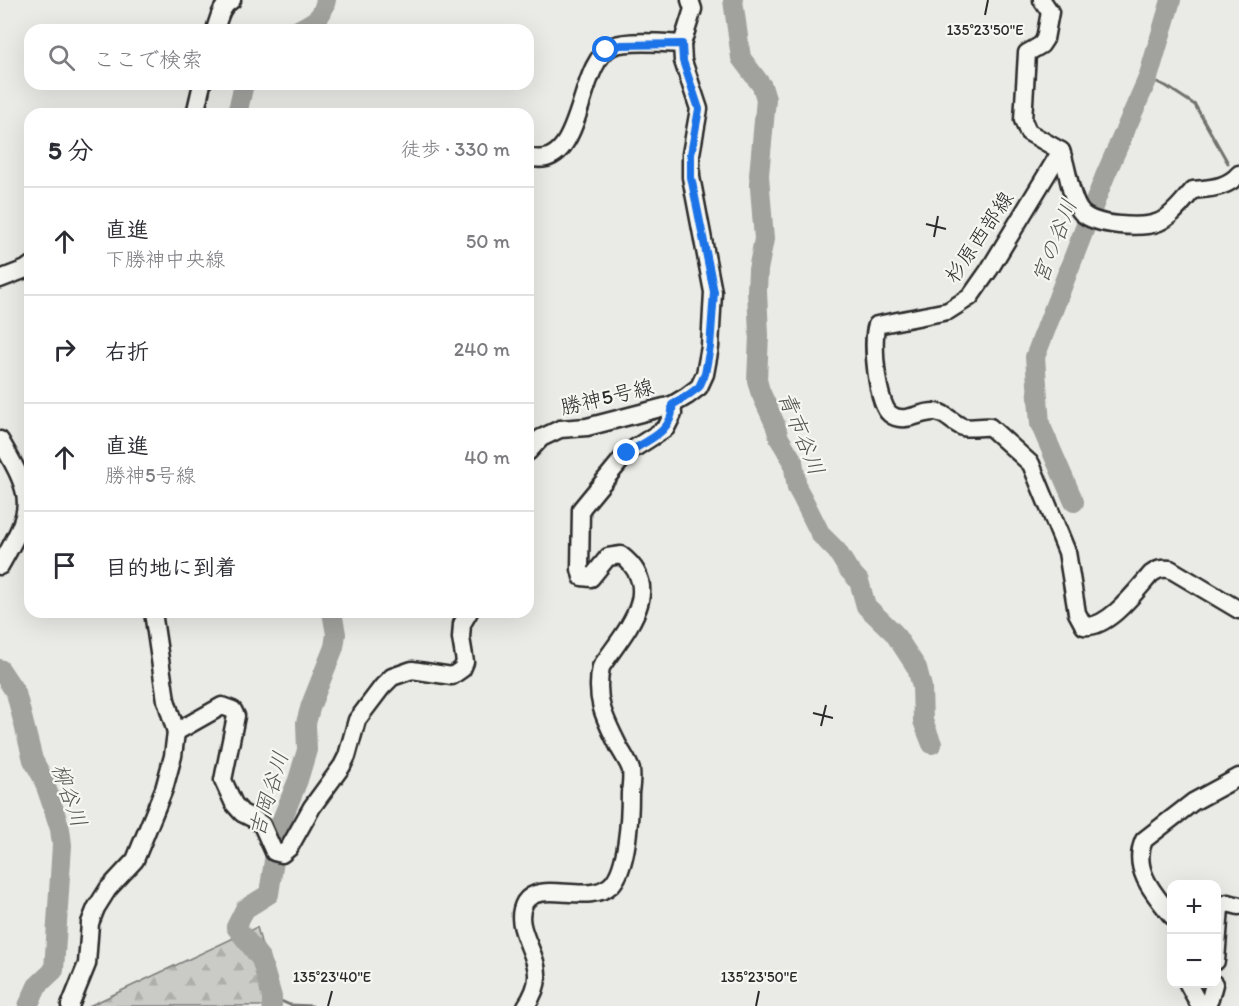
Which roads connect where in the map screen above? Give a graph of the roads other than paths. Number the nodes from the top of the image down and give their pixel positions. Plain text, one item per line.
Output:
1 (232, 0) edge
2 (690, 0) edge
3 (1042, 0) edge
4 (217, 24) edge
5 (682, 44) junction
6 (201, 90) edge
7 (196, 108) edge
8 (1061, 151) junction
9 (534, 158) edge
10 (1239, 174) edge
11 (24, 270) edge
12 (0, 279) edge
13 (672, 405) junction
14 (0, 440) edge
15 (534, 446) edge
16 (24, 485) edge
17 (24, 517) edge
18 (0, 566) edge
19 (1239, 610) edge
20 (154, 618) edge
21 (466, 618) edge
22 (176, 732) junction
23 (1239, 777) edge
24 (1239, 906) edge
25 (1167, 909) edge
26 (1218, 934) edge
27 (1190, 988) edge
28 (1213, 988) edge
29 (70, 1006) edge
30 (526, 1006) edge
31 (1200, 1006) edge
32 (1206, 1006) edge

1 - 4 street
2 - 5 street
3 - 8 street
5 - 9 street
5 - 13 street
6 - 7 street
8 - 10 street
8 - 19 street, 杉原西部線
11 - 12 street
13 - 15 street, 勝神5号線
13 - 30 street, 勝神5号線
14 - 16 street
17 - 18 street
20 - 22 street
21 - 22 street
22 - 29 street
23 - 25 street
24 - 26 street
27 - 31 street
28 - 32 street

